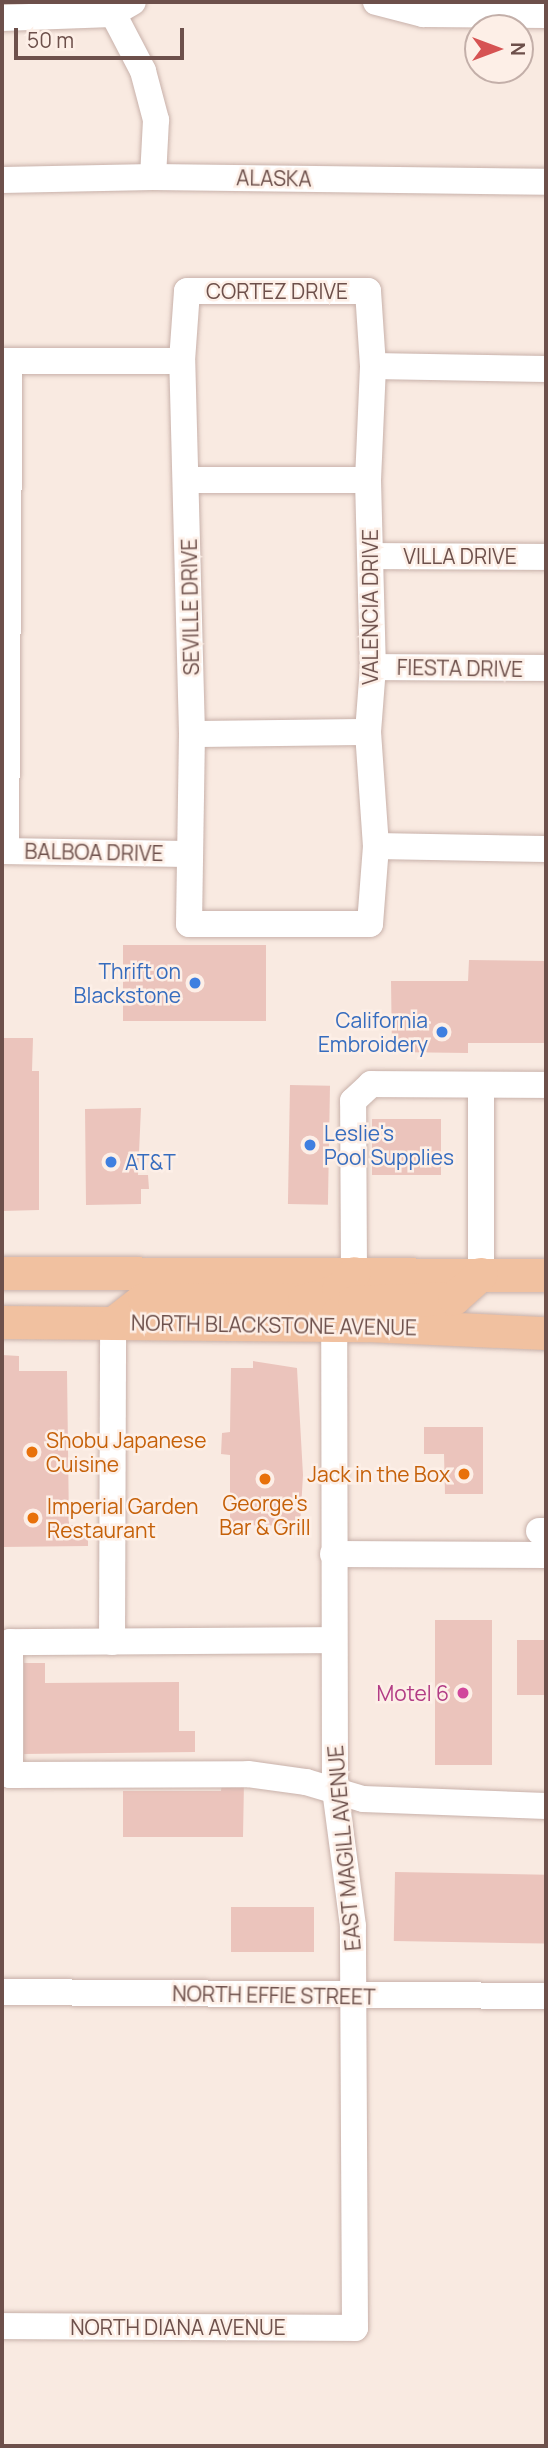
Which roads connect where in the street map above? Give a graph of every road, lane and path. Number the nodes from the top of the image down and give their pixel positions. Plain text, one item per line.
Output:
1 (376, 2) edge
2 (118, 6) edge
3 (546, 15) edge
4 (2, 18) edge
5 (153, 177) junction
6 (2, 180) edge
7 (546, 182) edge
8 (187, 291) joint
9 (368, 291) joint
10 (5, 361) edge
11 (182, 361) junction
12 (373, 366) junction
13 (546, 369) edge
14 (187, 480) junction
15 (368, 480) junction
16 (373, 556) junction
17 (546, 557) edge
18 (373, 667) junction
19 (546, 668) edge
20 (368, 732) junction
21 (192, 734) junction
22 (376, 846) junction
23 (546, 849) edge
24 (4, 851) edge
25 (187, 853) junction
26 (190, 924) joint
27 (481, 1085) junction
28 (546, 1085) edge
29 (2, 1273) edge
30 (354, 1273) junction
31 (481, 1274) junction
32 (546, 1275) edge
33 (2, 1322) edge
34 (113, 1323) junction
35 (334, 1325) junction
36 (546, 1333) edge
37 (544, 1539) edge
38 (333, 1554) junction
39 (333, 1640) junction
40 (112, 1642) junction
41 (335, 1789) junction
42 (546, 1806) edge
43 (2, 1992) edge
44 (355, 1996) junction
45 (546, 1996) edge
46 (2, 2326) edge
47 (355, 2328) joint

1 - 3 street
2 - 4 street
2 - 5 street
5 - 6 street, ALASKA
5 - 7 street, ALASKA
8 - 9 street, CORTEZ DRIVE
8 - 11 street, SEVILLE DRIVE
9 - 12 street, VALENCIA DRIVE
10 - 11 street
10 - 24 street
11 - 14 street, SEVILLE DRIVE
12 - 13 street
12 - 15 street, VALENCIA DRIVE
14 - 15 street
14 - 21 street, SEVILLE DRIVE
15 - 16 street, VALENCIA DRIVE
16 - 17 street, VILLA DRIVE
16 - 18 street, VALENCIA DRIVE
18 - 19 street, FIESTA DRIVE
18 - 20 street, VALENCIA DRIVE
20 - 21 street
20 - 22 street, VALENCIA DRIVE
21 - 25 street, SEVILLE DRIVE
22 - 23 street
22 - 26 street, VALENCIA DRIVE
24 - 25 street, BALBOA DRIVE
25 - 26 street, SEVILLE DRIVE
27 - 28 street
27 - 30 street
27 - 31 street
29 - 30 main road
30 - 31 main road
30 - 34 main road
31 - 32 main road
31 - 35 main road
33 - 34 main road, NORTH BLACKSTONE AVENUE
34 - 35 main road, NORTH BLACKSTONE AVENUE
34 - 40 street
35 - 36 main road, NORTH BLACKSTONE AVENUE
35 - 38 street, EAST MAGILL AVENUE
37 - 38 street
38 - 39 street, EAST MAGILL AVENUE
39 - 40 street
39 - 41 street, EAST MAGILL AVENUE
40 - 41 street
41 - 42 street
41 - 44 street, EAST MAGILL AVENUE
43 - 44 street, NORTH EFFIE STREET
44 - 45 street, NORTH EFFIE STREET
44 - 47 street, EAST MAGILL AVENUE
46 - 47 street, NORTH DIANA AVENUE

